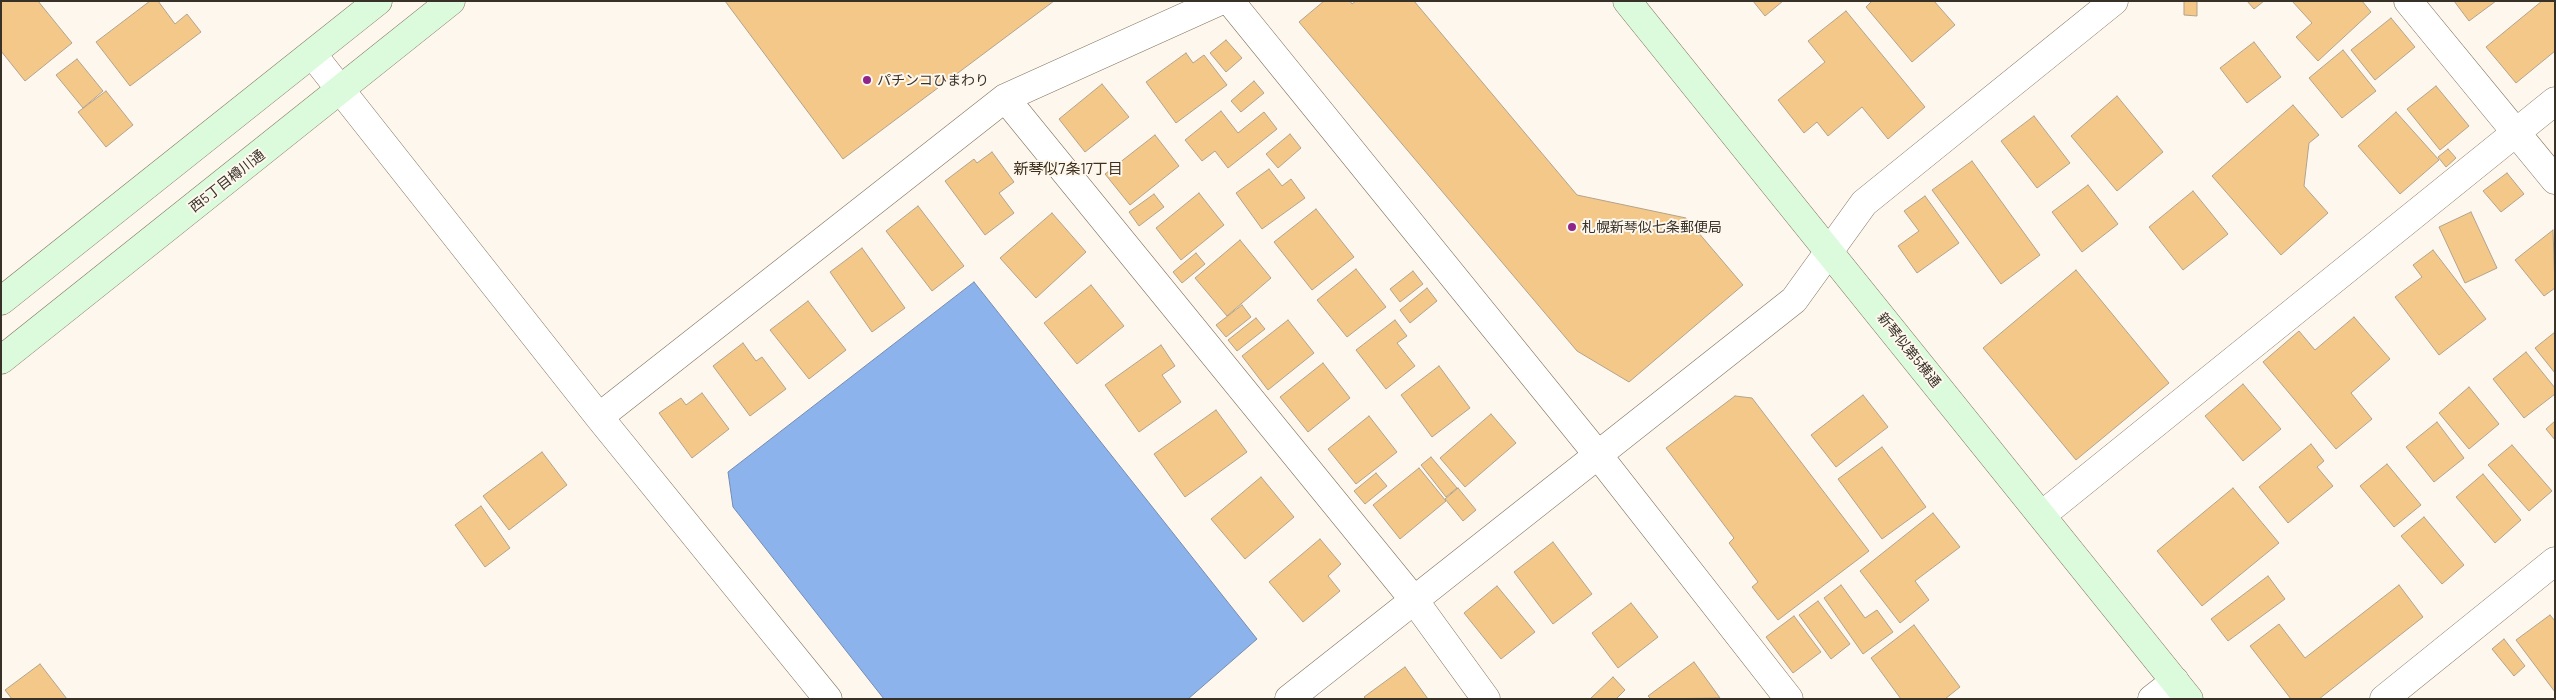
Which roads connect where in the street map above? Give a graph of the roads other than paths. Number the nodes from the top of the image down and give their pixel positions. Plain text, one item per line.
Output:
1 (378, 1) edge
2 (451, 1) edge
3 (1220, 1) edge
4 (1230, 1) edge
5 (1627, 1) edge
6 (2114, 1) edge
7 (2408, 1) edge
8 (313, 55) junction
9 (340, 91) junction
10 (1005, 98) junction
11 (2555, 101) edge
12 (2516, 132) junction
13 (2555, 180) edge
14 (1829, 252) junction
15 (1, 301) edge
16 (1, 360) edge
17 (599, 417) junction
18 (1598, 455) junction
19 (2042, 514) junction
20 (2555, 561) edge
21 (1414, 600) junction
22 (2182, 690) edge
23 (828, 699) edge
24 (1289, 699) edge
25 (1486, 699) edge
26 (1789, 699) edge
27 (2152, 699) edge
28 (2384, 699) edge

1 - 8 main road
2 - 9 main road, 西5丁目樽川通
3 - 10 street
4 - 18 street
5 - 14 main road, 新琴似第5横通
6 - 14 street
7 - 12 street
8 - 9 street
8 - 15 main road
9 - 16 main road, 西5丁目樽川通
9 - 17 street
10 - 17 street
10 - 21 street
11 - 12 street
12 - 13 street
12 - 19 street
14 - 18 street
14 - 19 main road, 新琴似第5横通
17 - 23 street
18 - 21 street
18 - 26 street
19 - 22 main road, 新琴似第5横通
20 - 28 street
21 - 24 street
21 - 25 street
22 - 27 street

